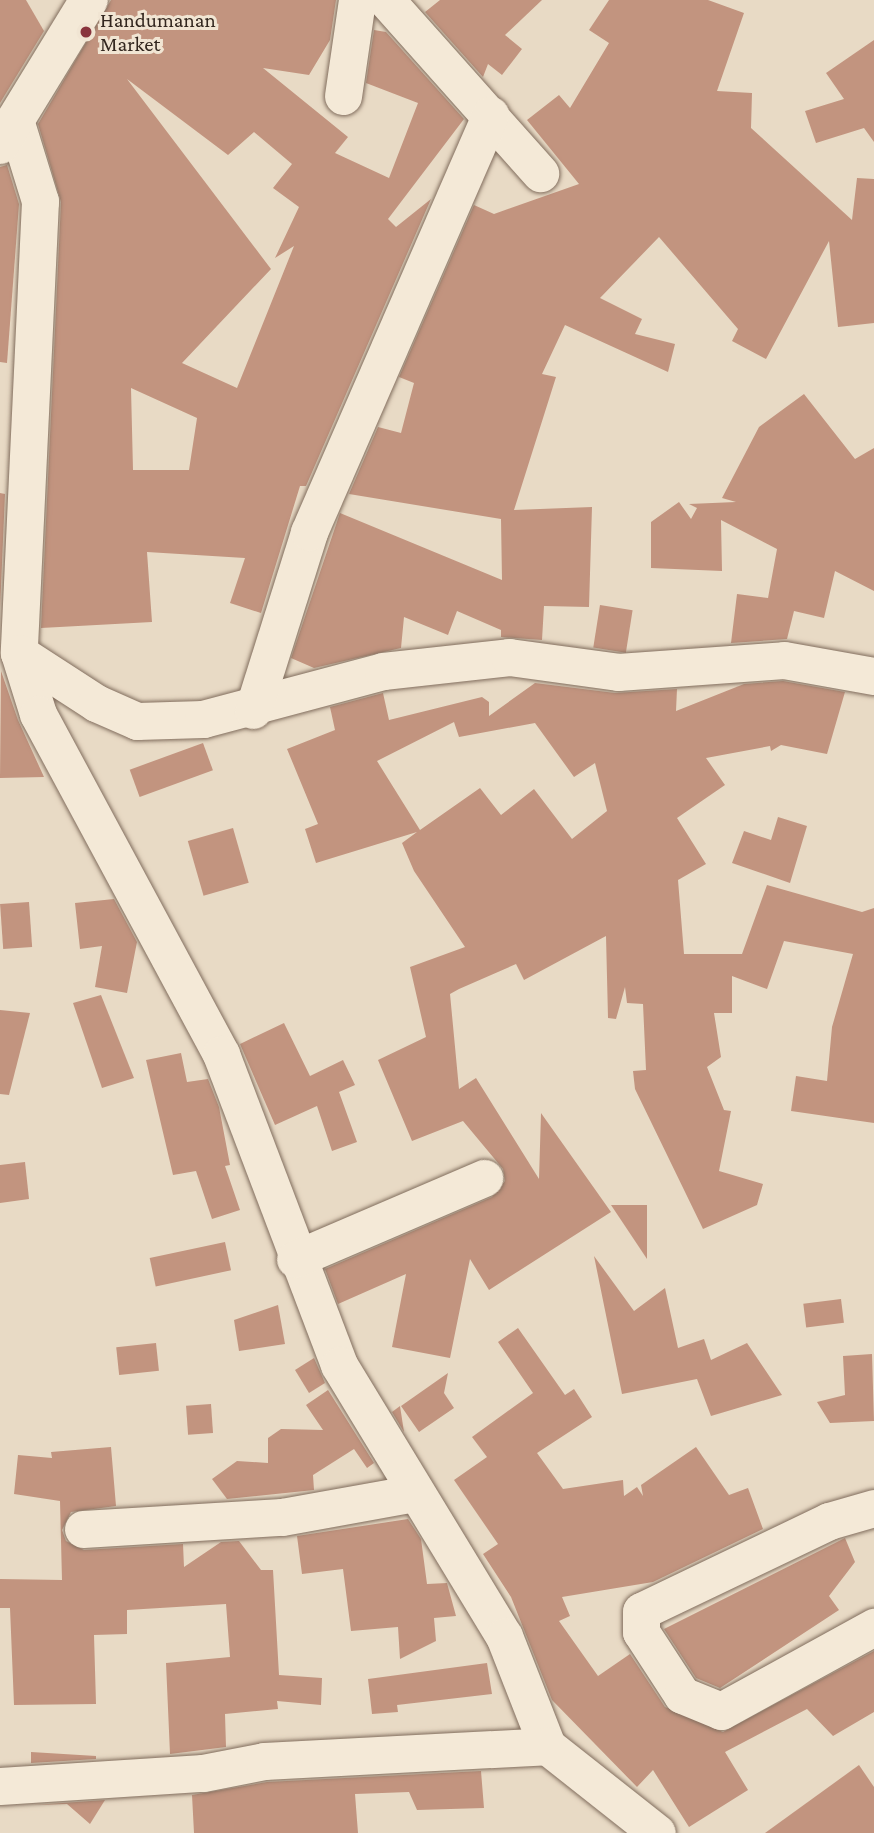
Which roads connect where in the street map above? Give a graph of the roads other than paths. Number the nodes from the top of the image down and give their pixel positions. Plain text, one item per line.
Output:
1 (357, 0) edge
2 (386, 0) edge
3 (80, 4) edge
4 (343, 96) dead end
5 (490, 114) junction
6 (8, 134) edge
7 (540, 173) dead end
8 (19, 653) junction
9 (874, 676) edge
10 (253, 710) junction
11 (484, 1178) dead end
12 (295, 1259) junction
13 (416, 1493) junction
14 (874, 1508) edge
15 (83, 1529) dead end
16 (874, 1627) edge
17 (547, 1746) junction
18 (0, 1786) edge
19 (618, 1822) edge
20 (657, 1833) edge

1 - 4 street
2 - 5 street
3 - 6 street
5 - 7 street
5 - 10 street
6 - 8 street
8 - 10 street
8 - 12 street
9 - 10 street
11 - 12 street
12 - 13 street
13 - 15 street
13 - 17 street
14 - 16 street
17 - 18 street
17 - 19 street
19 - 20 street

